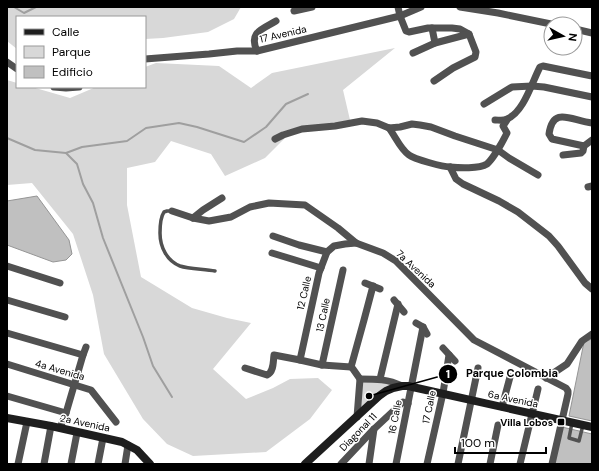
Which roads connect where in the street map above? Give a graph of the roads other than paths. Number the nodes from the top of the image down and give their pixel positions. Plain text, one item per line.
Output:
1 (312, 7) edge
2 (398, 7) edge
3 (421, 7) edge
4 (460, 7) edge
5 (294, 11) dead end
6 (400, 16) junction
7 (276, 21) dead end
8 (543, 22) edge
9 (432, 28) junction
10 (469, 34) junction
11 (435, 43) junction
12 (257, 51) junction
13 (413, 53) dead end
14 (146, 59) edge
15 (7, 62) edge
16 (16, 68) edge
17 (592, 76) edge
18 (434, 80) dead end
19 (532, 86) junction
20 (592, 97) edge
21 (484, 104) dead end
22 (495, 120) dead end
23 (507, 120) junction
24 (592, 123) edge
25 (389, 128) junction
26 (274, 140) dead end
27 (592, 140) edge
28 (584, 146) junction
29 (498, 150) junction
30 (563, 155) dead end
31 (450, 167) junction
32 (538, 175) dead end
33 (222, 198) dead end
34 (170, 211) joint
35 (193, 218) junction
36 (273, 236) dead end
37 (356, 243) junction
38 (327, 252) junction
39 (272, 253) dead end
40 (7, 266) edge
41 (321, 268) junction
42 (343, 270) dead end
43 (215, 271) dead end
44 (60, 282) dead end
45 (365, 283) dead end
46 (592, 289) edge
47 (7, 300) edge
48 (404, 312) dead end
49 (65, 317) dead end
50 (416, 323) dead end
51 (7, 333) edge
52 (592, 334) edge
53 (86, 347) dead end
54 (443, 348) dead end
55 (82, 355) junction
56 (449, 355) junction
57 (300, 360) junction
58 (455, 361) dead end
59 (7, 364) edge
60 (322, 365) junction
61 (351, 367) junction
62 (245, 368) dead end
63 (478, 368) dead end
64 (358, 376) junction
65 (510, 377) dead end
66 (546, 378) junction
67 (380, 379) junction
68 (74, 385) junction
69 (402, 386) junction
70 (412, 387) junction
71 (538, 389) dead end
72 (442, 394) junction
73 (7, 396) edge
74 (471, 400) junction
75 (408, 404) junction
76 (502, 406) junction
77 (66, 413) junction
78 (532, 413) junction
79 (357, 417) junction
80 (7, 418) edge
81 (562, 420) junction
82 (27, 422) junction
83 (116, 422) dead end
84 (573, 422) junction
85 (498, 425) dead end
86 (583, 425) junction
87 (51, 426) junction
88 (592, 427) edge
89 (60, 428) junction
90 (374, 430) junction
91 (78, 433) junction
92 (103, 438) junction
93 (128, 445) junction
94 (18, 464) edge
95 (44, 464) edge
96 (71, 464) edge
97 (98, 464) edge
98 (125, 464) edge
99 (150, 464) edge
100 (306, 464) edge
101 (341, 464) edge
102 (369, 464) edge
103 (396, 464) edge
104 (427, 464) edge
105 (458, 464) edge
106 (490, 464) edge
107 (520, 464) edge
108 (552, 464) edge

1 - 5 street
2 - 6 street
3 - 6 street, 17 Avenida
4 - 8 street
6 - 9 street
6 - 12 street, 17 Avenida
7 - 12 street
9 - 10 street
9 - 11 street
10 - 11 street
10 - 18 street
11 - 13 street
12 - 14 street, 17 Avenida
15 - 16 street
17 - 19 street
19 - 20 street
19 - 21 street
19 - 23 street
22 - 23 street
23 - 29 street
24 - 28 street
25 - 26 street
25 - 29 street
25 - 31 street
27 - 28 street
28 - 30 street
29 - 31 street
29 - 32 street
31 - 46 street
33 - 35 street
34 - 35 street, 7a Avenida
34 - 43 lane
35 - 37 street, 7a Avenida
36 - 38 street
37 - 38 street
37 - 66 street, 7a Avenida
38 - 41 street, 12 Calle
39 - 41 street
40 - 44 street
41 - 57 street, 12 Calle
42 - 60 street, 13 Calle
45 - 61 street
47 - 49 street
48 - 67 street
50 - 70 street, 16 Calle
51 - 55 street
52 - 66 street
53 - 55 street
54 - 56 street
55 - 68 street
56 - 58 street
56 - 72 street, 17 Calle
57 - 60 street
57 - 62 street
59 - 68 street, 4a Avenida
60 - 61 street
61 - 64 street
63 - 74 street
64 - 67 street, 6a Avenida
64 - 79 street
65 - 76 street
66 - 81 street, 7a Avenida
67 - 69 street, 6a Avenida
68 - 77 street
68 - 83 street, 4a Avenida
69 - 70 main road, 6a Avenida
69 - 79 main road
70 - 72 main road, 6a Avenida
70 - 75 street, 16 Calle
71 - 78 street
72 - 74 main road, 6a Avenida
72 - 104 street, 17 Calle
73 - 77 street
74 - 76 main road, 6a Avenida
74 - 105 street
75 - 90 street, Diagonal 11
75 - 103 street, 16 Calle
76 - 78 main road, 6a Avenida
77 - 89 street
78 - 81 main road, 6a Avenida
78 - 107 street
79 - 100 main road
80 - 82 main road, 2a Avenida
81 - 84 main road, 6a Avenida
81 - 108 street
82 - 87 main road, 2a Avenida
82 - 94 street
84 - 86 main road, 6a Avenida
84 - 86 lane
85 - 106 street
86 - 88 main road, 6a Avenida
87 - 89 main road, 2a Avenida
87 - 95 street
89 - 91 main road, 2a Avenida
90 - 101 street, Diagonal 11
90 - 102 street
91 - 92 main road, 2a Avenida
91 - 96 street
92 - 93 main road, 2a Avenida
92 - 97 street
93 - 98 street
93 - 99 main road, 2a Avenida

